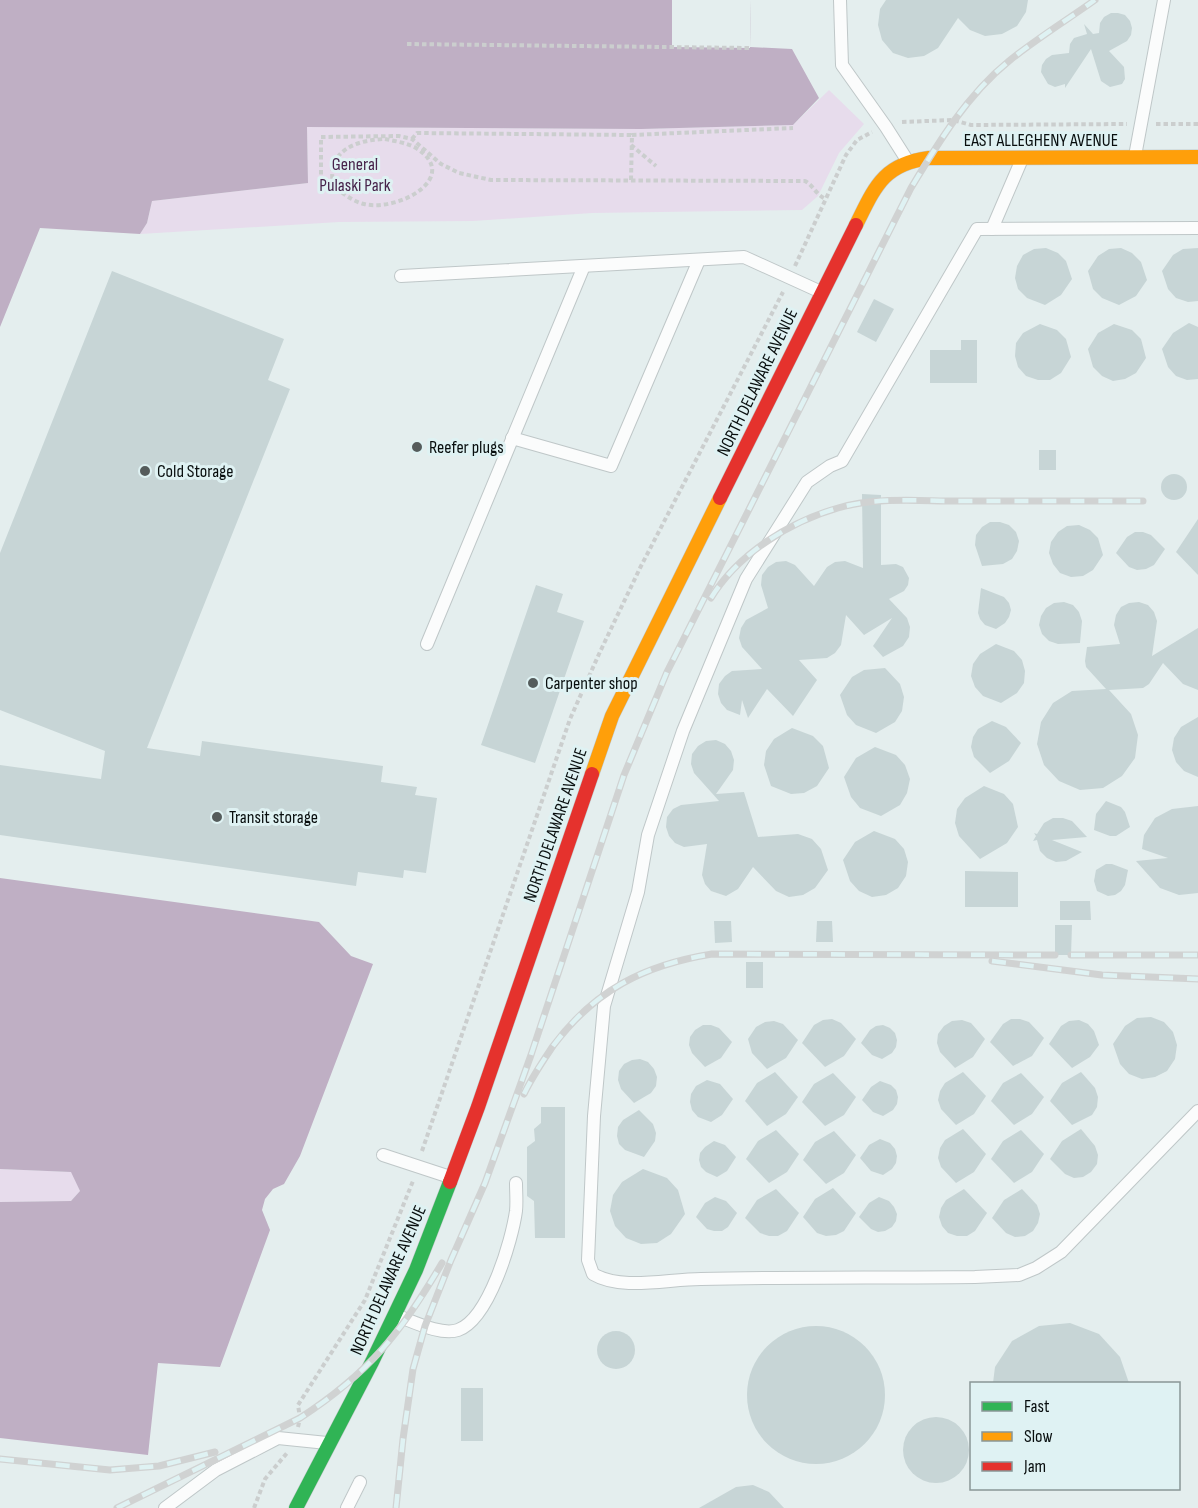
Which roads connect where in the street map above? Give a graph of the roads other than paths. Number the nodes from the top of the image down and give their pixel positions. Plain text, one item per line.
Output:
1 (840, 0) edge
2 (1164, 0) edge
3 (1134, 157) junction
4 (1198, 157) edge
5 (1022, 158) junction
6 (907, 160) junction
7 (887, 172) joint
8 (1198, 228) edge
9 (992, 229) junction
10 (699, 260) junction
11 (584, 266) junction
12 (401, 276) dead end
13 (822, 292) junction
14 (512, 438) junction
15 (427, 644) dead end
16 (1198, 1111) edge
17 (383, 1155) dead end
18 (451, 1178) junction
19 (516, 1183) dead end
20 (396, 1315) junction
21 (328, 1443) junction
22 (360, 1482) dead end
23 (165, 1508) edge
24 (296, 1508) edge
25 (347, 1508) edge

1 - 6 lane
2 - 3 lane
3 - 4 street, EAST ALLEGHENY AVENUE
3 - 5 street, EAST ALLEGHENY AVENUE
5 - 6 street, EAST ALLEGHENY AVENUE
5 - 9 lane
6 - 7 street, EAST ALLEGHENY AVENUE
7 - 13 street, NORTH DELAWARE AVENUE
8 - 9 lane
9 - 16 lane
10 - 11 lane
10 - 13 lane
10 - 14 lane
11 - 12 lane
11 - 14 lane
13 - 18 street, NORTH DELAWARE AVENUE
14 - 15 lane
17 - 18 lane
18 - 20 street, NORTH DELAWARE AVENUE
19 - 20 lane
20 - 21 street, NORTH DELAWARE AVENUE
21 - 23 lane
21 - 24 street, NORTH DELAWARE AVENUE
22 - 25 lane

